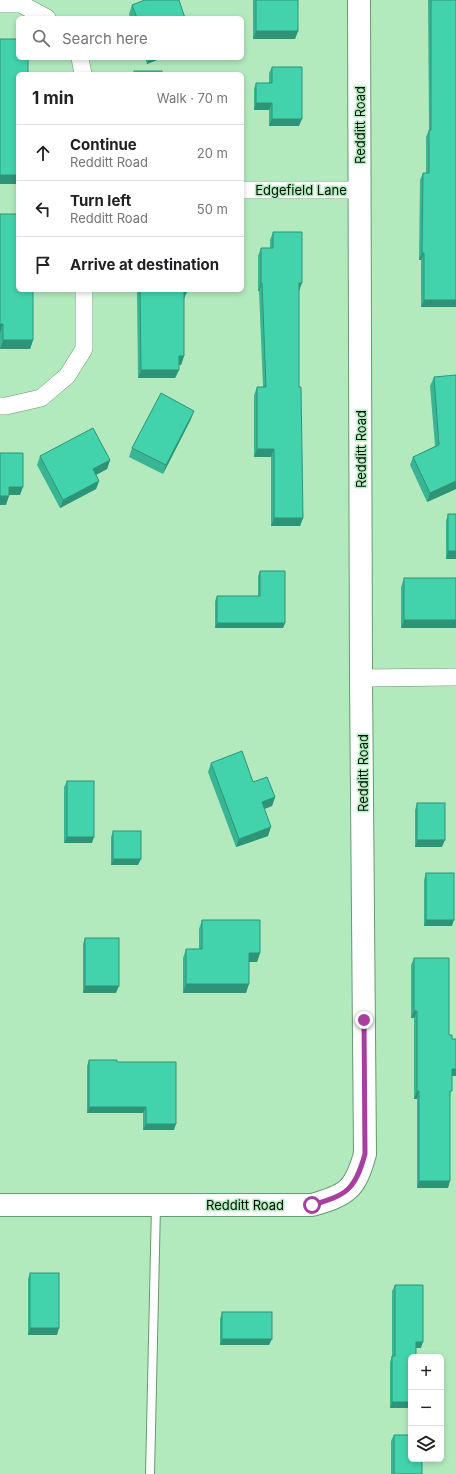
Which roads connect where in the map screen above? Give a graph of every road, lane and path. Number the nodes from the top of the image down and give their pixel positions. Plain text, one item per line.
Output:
1 (359, 0) edge
2 (0, 4) edge
3 (43, 16) edge
4 (80, 60) edge
5 (83, 72) edge
6 (244, 190) edge
7 (360, 190) junction
8 (84, 292) edge
9 (0, 406) edge
10 (456, 677) edge
11 (361, 678) junction
12 (0, 1205) edge
13 (156, 1205) junction
14 (150, 1474) edge

1 - 7 street, Redditt Road
2 - 3 street
4 - 5 street
6 - 7 street, Edgefield Lane
7 - 11 street, Redditt Road
8 - 9 street
10 - 11 street
11 - 13 street, Redditt Road
12 - 13 street, Redditt Road
13 - 14 lane

